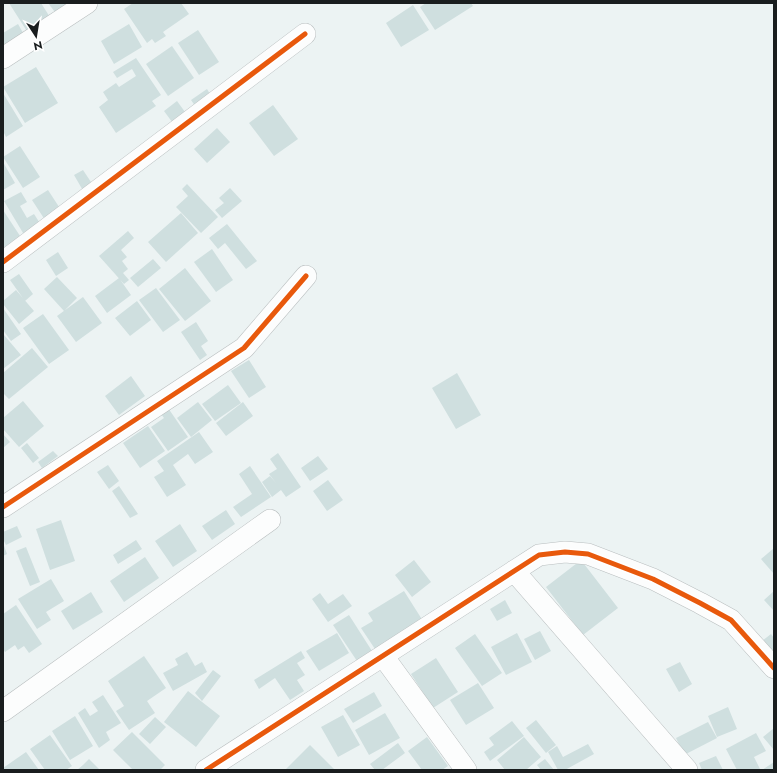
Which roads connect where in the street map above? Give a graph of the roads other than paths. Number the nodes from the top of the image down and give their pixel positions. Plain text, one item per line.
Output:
1 (87, 3) edge
2 (305, 34) dead end
3 (3, 58) edge
4 (3, 262) edge
5 (306, 276) dead end
6 (3, 507) edge
7 (270, 520) dead end
8 (514, 571) junction
9 (383, 656) junction
10 (774, 668) edge
11 (3, 711) edge
12 (206, 770) edge
13 (466, 770) edge
14 (687, 770) edge

1 - 3 street
2 - 4 street
5 - 6 street
7 - 11 street
8 - 9 street
8 - 10 street
8 - 14 street
9 - 12 street
9 - 13 street

